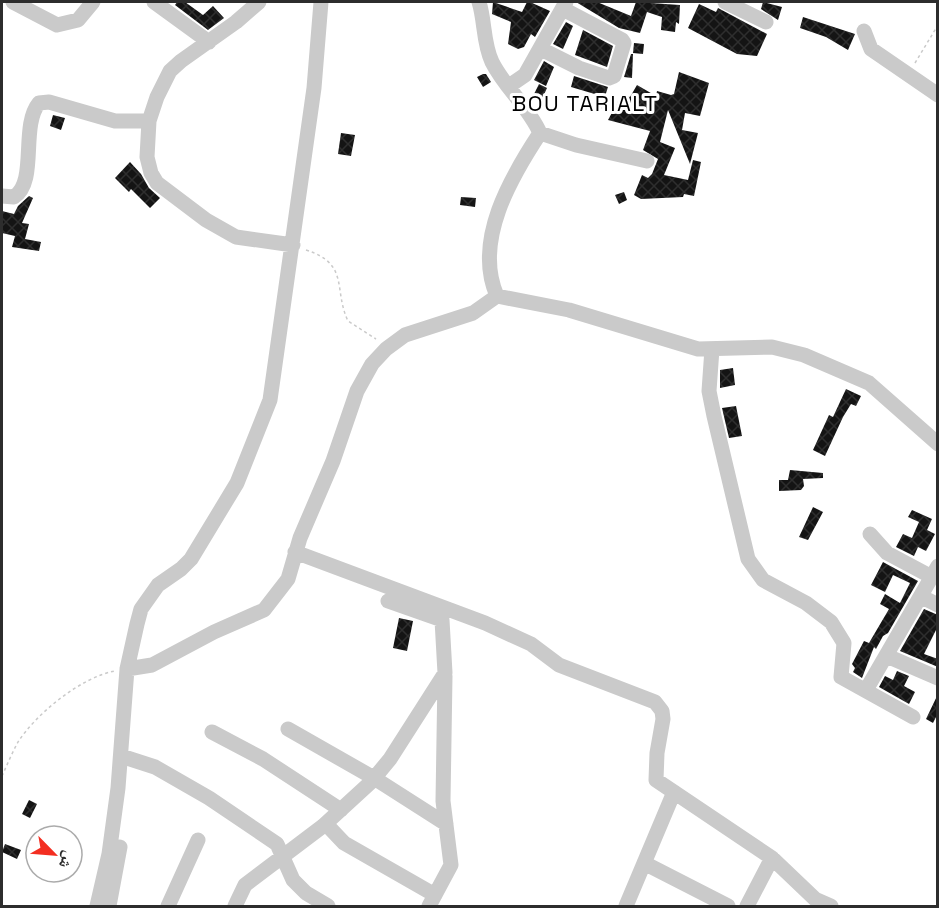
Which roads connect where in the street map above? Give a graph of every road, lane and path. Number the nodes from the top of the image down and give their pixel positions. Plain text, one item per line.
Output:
1 (13, 2) edge
2 (93, 2) edge
3 (154, 2) edge
4 (259, 2) edge
5 (321, 2) edge
6 (479, 2) edge
7 (724, 2) edge
8 (564, 5) edge
9 (766, 22) dead end
10 (938, 25) edge
11 (864, 31) dead end
12 (209, 42) junction
13 (541, 49) junction
14 (910, 75) junction
15 (509, 86) junction
16 (938, 95) edge
17 (149, 121) junction
18 (540, 133) junction
19 (647, 161) dead end
20 (2, 196) edge
21 (293, 247) junction
22 (497, 296) junction
23 (386, 349) junction
24 (712, 349) junction
25 (938, 444) edge
26 (870, 534) dead end
27 (295, 552) junction
28 (935, 572) edge
29 (921, 597) junction
30 (388, 601) dead end
31 (938, 605) edge
32 (887, 656) junction
33 (127, 669) junction
34 (445, 673) junction
35 (938, 678) edge
36 (866, 690) junction
37 (913, 717) dead end
38 (288, 729) dead end
39 (212, 732) dead end
40 (121, 756) junction
41 (2, 776) edge
42 (374, 778) junction
43 (674, 792) junction
44 (341, 810) junction
45 (326, 824) junction
46 (446, 824) junction
47 (198, 840) dead end
48 (120, 847) dead end
49 (283, 856) junction
50 (772, 858) junction
51 (644, 863) junction
52 (432, 901) edge
53 (97, 906) edge
54 (109, 906) edge
55 (168, 906) edge
56 (235, 906) edge
57 (328, 906) edge
58 (627, 906) edge
59 (728, 906) edge
60 (747, 906) edge
61 (831, 906) edge

1 - 2 street
3 - 12 street
4 - 12 street
5 - 21 street
6 - 15 street
7 - 9 street
8 - 13 street
8 - 13 street
10 - 14 path
11 - 14 street
12 - 17 street
13 - 15 street
14 - 16 street
15 - 18 street
17 - 20 street
17 - 21 street
18 - 19 street
18 - 22 street
21 - 23 path
21 - 33 street
22 - 23 street
22 - 24 street
23 - 27 street
24 - 25 street
24 - 36 street
26 - 28 street
27 - 33 street
27 - 43 street
28 - 29 street
29 - 31 street
29 - 32 street
30 - 34 street
32 - 35 street
32 - 36 street
33 - 40 street
33 - 41 path
34 - 42 street
34 - 46 street
36 - 37 street
38 - 42 street
39 - 44 street
40 - 49 street
40 - 53 street
42 - 44 street
42 - 46 street
43 - 50 street
43 - 51 street
44 - 45 street
45 - 49 street
45 - 52 street
46 - 52 street
47 - 55 street
48 - 54 street
49 - 56 street
49 - 57 street
50 - 60 street
50 - 61 street
51 - 58 street
51 - 59 street

